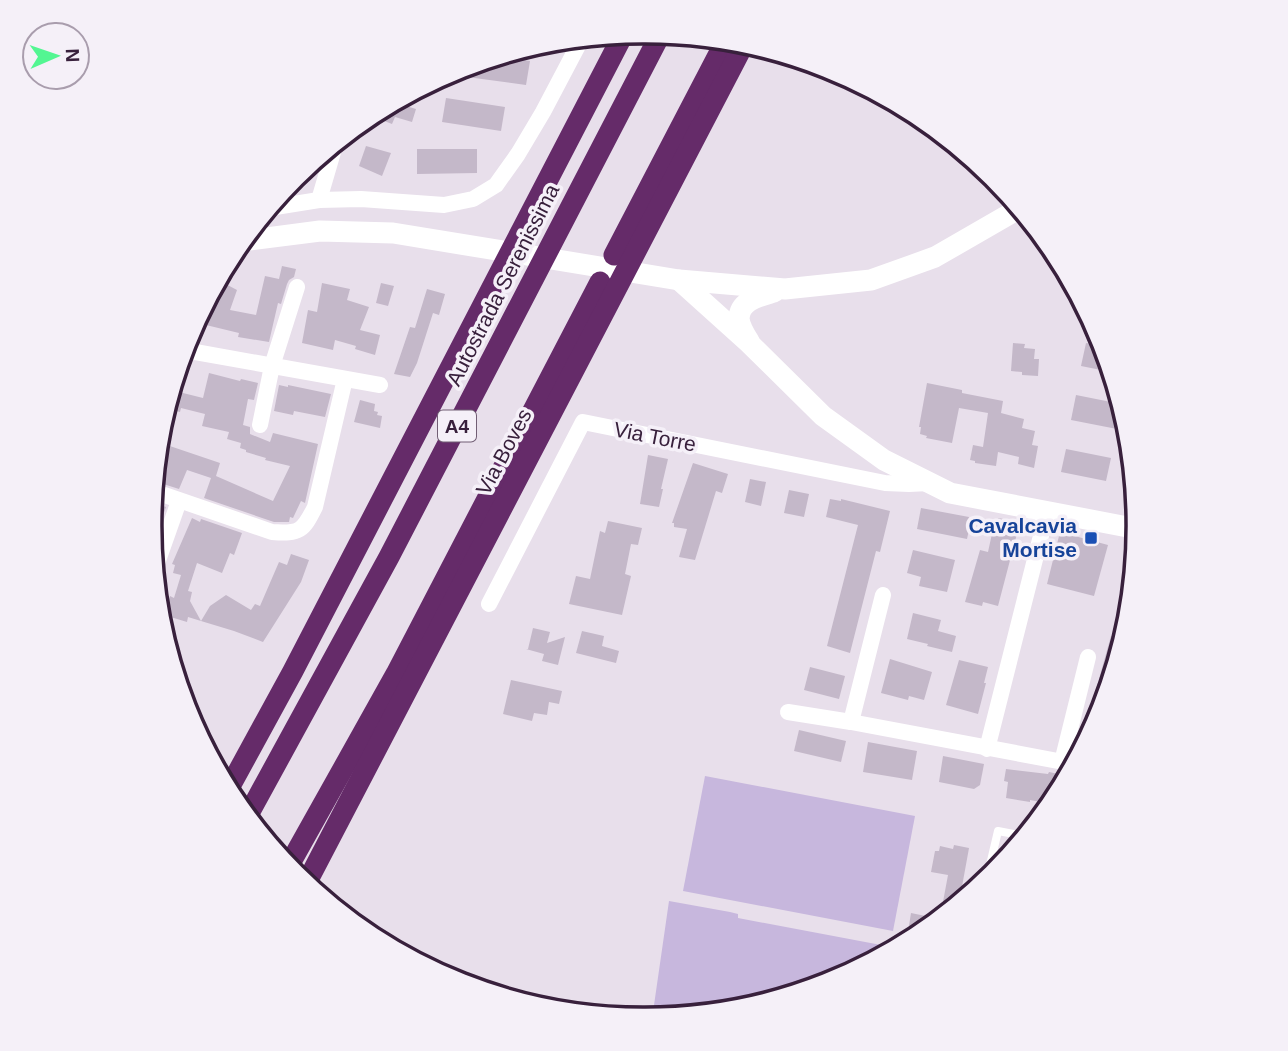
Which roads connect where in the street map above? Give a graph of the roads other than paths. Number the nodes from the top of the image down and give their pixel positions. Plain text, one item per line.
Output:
1 (655, 44) edge
2 (618, 45) edge
3 (576, 49) edge
4 (721, 50) edge
5 (740, 53) edge
6 (331, 159) edge
7 (319, 200) junction
8 (284, 206) edge
9 (1011, 213) edge
10 (257, 239) edge
11 (614, 255) dead end
12 (674, 279) junction
13 (600, 282) dead end
14 (297, 287) dead end
15 (785, 289) junction
16 (750, 343) junction
17 (195, 352) edge
18 (272, 366) junction
19 (345, 379) junction
20 (380, 385) dead end
21 (260, 425) dead end
22 (929, 483) junction
23 (163, 495) edge
24 (179, 501) junction
25 (1047, 512) junction
26 (1126, 527) edge
27 (163, 547) edge
28 (883, 594) dead end
29 (489, 604) dead end
30 (1088, 657) dead end
31 (788, 712) dead end
32 (851, 722) junction
33 (1071, 748) edge
34 (987, 749) junction
35 (1063, 762) edge
36 (234, 778) edge
37 (253, 807) edge
38 (1014, 834) edge
39 (294, 856) edge
40 (991, 859) edge
41 (311, 874) edge

1 - 37 highway, Autostrada Serenissima / A4
2 - 36 highway, Autostrada Serenissima / A4
3 - 7 street
4 - 11 highway
5 - 41 highway, Via Boves
6 - 7 street
7 - 8 street
9 - 15 street
10 - 12 street
12 - 15 street
12 - 16 street
13 - 39 highway, Via Boves
14 - 18 street
15 - 16 street
16 - 22 street
17 - 18 street
18 - 19 street
18 - 21 street
19 - 20 street
19 - 24 street
22 - 25 street
22 - 29 street, Via Torre
23 - 24 street
24 - 27 street
25 - 26 street
25 - 34 street
28 - 32 street
30 - 33 street
31 - 32 street
32 - 34 street
34 - 35 street
38 - 40 lane

